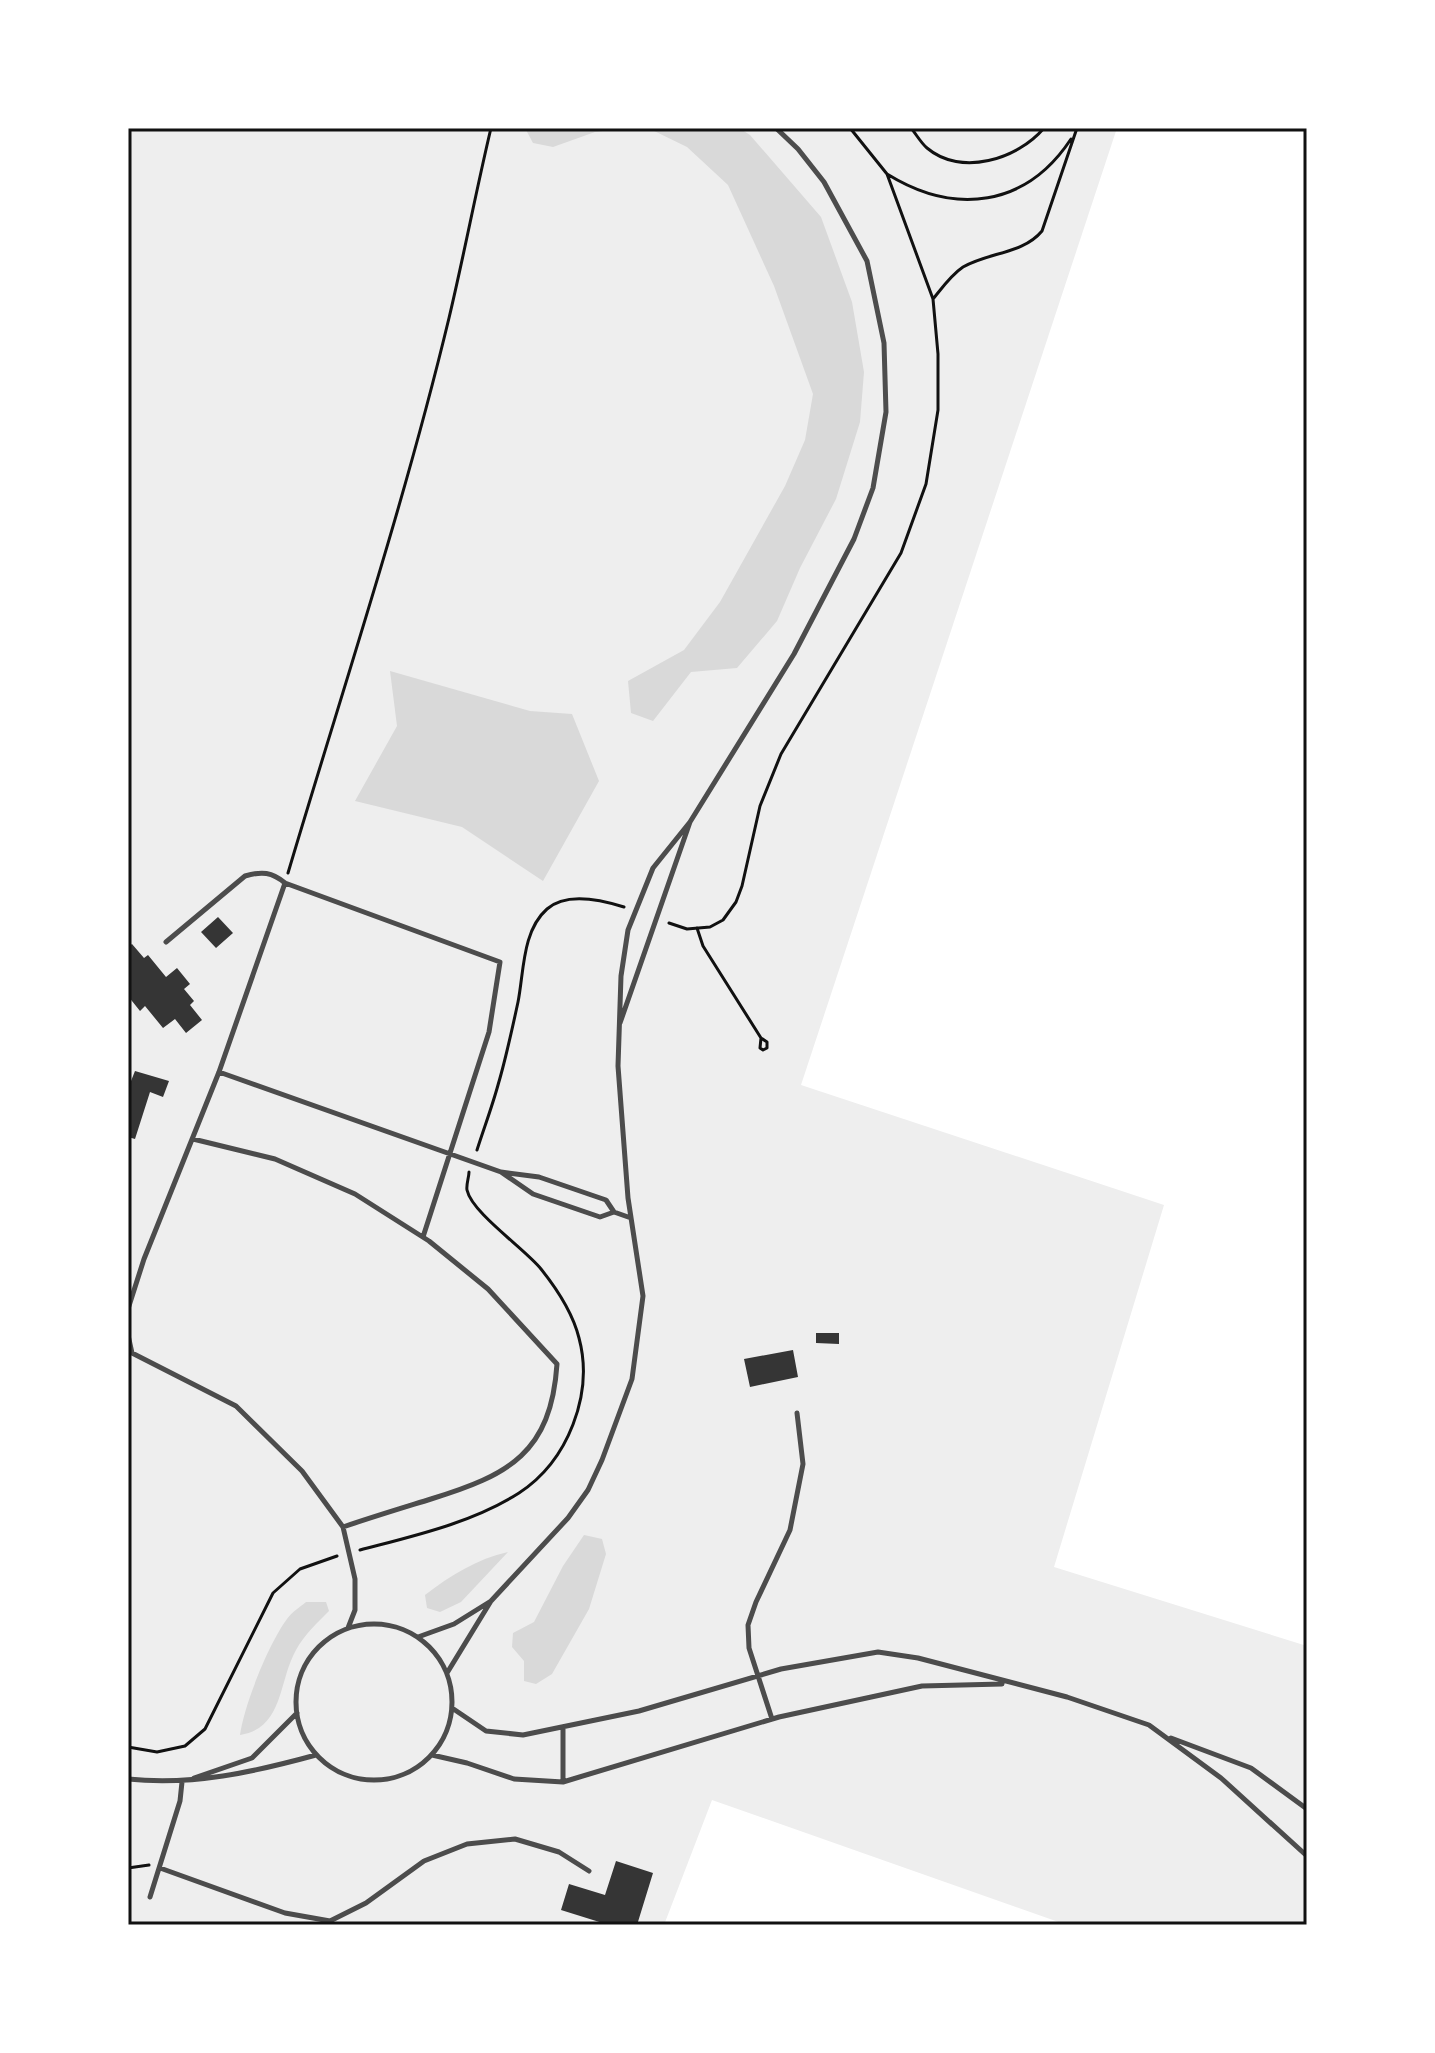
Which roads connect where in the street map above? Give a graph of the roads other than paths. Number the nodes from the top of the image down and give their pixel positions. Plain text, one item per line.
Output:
1 (776, 128) edge
2 (690, 822) junction
3 (285, 883) junction
4 (166, 942) dead end
5 (620, 1023) junction
6 (219, 1072) junction
7 (193, 1139) junction
8 (450, 1154) junction
9 (501, 1172) junction
10 (614, 1212) junction
11 (631, 1218) junction
12 (423, 1237) junction
13 (128, 1309) edge
14 (128, 1335) edge
15 (797, 1413) dead end
16 (343, 1527) junction
17 (491, 1601) junction
18 (348, 1629) junction
19 (418, 1638) junction
20 (447, 1673) junction
21 (758, 1678) junction
22 (1011, 1684) junction
23 (452, 1708) junction
24 (297, 1713) junction
25 (772, 1719) junction
26 (563, 1727) junction
27 (1166, 1736) junction
28 (316, 1755) junction
29 (432, 1755) junction
30 (128, 1779) edge
31 (182, 1782) junction
32 (563, 1782) junction
33 (1307, 1809) edge
34 (1307, 1856) edge
35 (160, 1868) junction
36 (589, 1871) dead end
37 (150, 1897) dead end

1 - 2 lane
2 - 5 lane
2 - 5 lane
3 - 4 lane
3 - 6 lane
3 - 8 lane
5 - 11 lane
6 - 7 lane
6 - 8 lane
7 - 12 lane
7 - 13 lane
8 - 9 lane
8 - 12 lane
9 - 10 lane
9 - 10 lane
10 - 11 lane
11 - 17 lane
12 - 16 lane
14 - 16 lane
15 - 21 lane
16 - 18 lane
17 - 19 lane
17 - 20 lane
18 - 19 lane
18 - 24 lane
19 - 20 lane
20 - 23 lane
21 - 22 lane
21 - 25 lane
21 - 26 lane
22 - 25 lane
22 - 27 lane
23 - 26 lane
23 - 29 lane
24 - 28 lane
24 - 31 lane
25 - 32 lane
26 - 32 lane
27 - 33 lane
27 - 34 lane
28 - 29 lane
28 - 31 lane
29 - 32 lane
30 - 31 lane
31 - 35 lane
35 - 36 lane
35 - 37 lane

